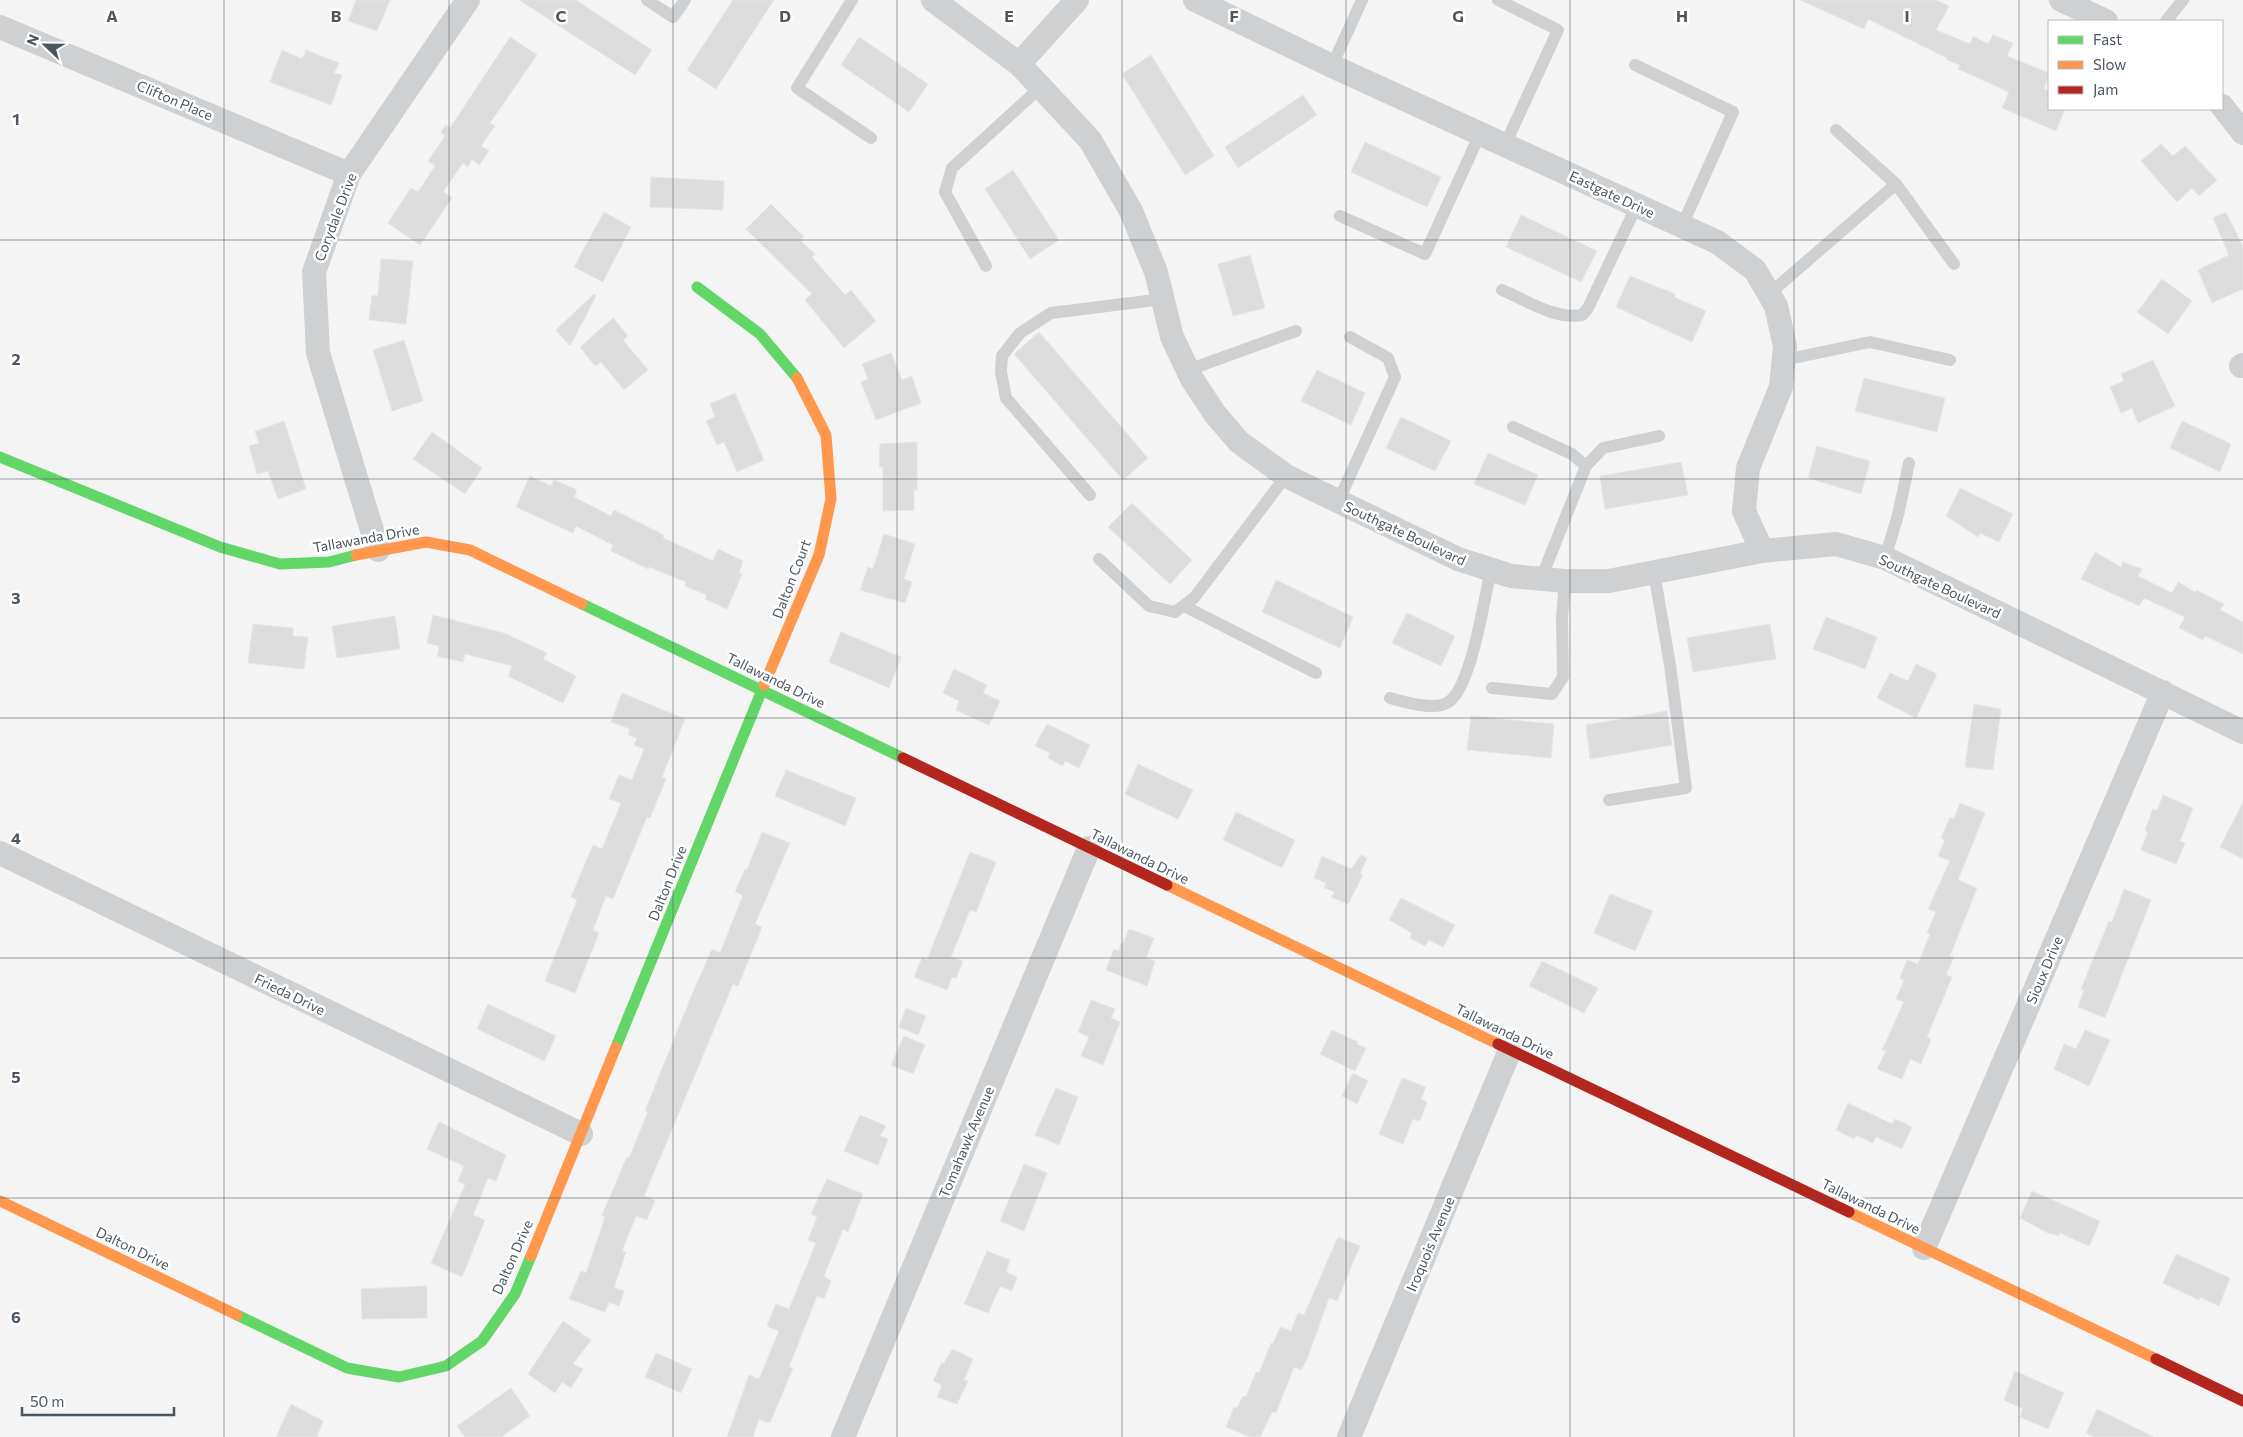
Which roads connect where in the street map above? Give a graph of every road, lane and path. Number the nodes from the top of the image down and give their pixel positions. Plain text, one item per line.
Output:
1 (468, 0) edge
2 (648, 0) edge
3 (685, 0) edge
4 (852, 0) edge
5 (933, 0) edge
6 (1077, 0) edge
7 (1195, 0) edge
8 (1362, 0) edge
9 (1498, 0) edge
10 (2061, 0) edge
11 (2183, 0) edge
12 (2104, 20) edge
13 (2167, 20) edge
14 (0, 27) edge
15 (1019, 64) junction
16 (1634, 65) dead end
17 (1332, 66) junction
18 (1041, 87) junction
19 (2223, 107) edge
20 (1836, 130) dead end
21 (2243, 133) edge
22 (1480, 134) junction
23 (870, 138) dead end
24 (1505, 145) junction
25 (349, 174) junction
26 (1896, 184) junction
27 (1637, 206) junction
28 (1340, 216) dead end
29 (1682, 226) junction
30 (1954, 264) dead end
31 (986, 266) dead end
32 (697, 287) dead end
33 (1502, 290) dead end
34 (1768, 294) junction
35 (1163, 298) junction
36 (1296, 332) dead end
37 (1350, 337) dead end
38 (1784, 360) junction
39 (1950, 360) dead end
40 (1188, 370) junction
41 (1513, 427) dead end
42 (1659, 436) dead end
43 (0, 457) edge
44 (1909, 463) dead end
45 (1586, 466) junction
46 (1286, 476) junction
47 (1090, 495) dead end
48 (1338, 502) junction
49 (378, 550) junction
50 (1762, 551) junction
51 (1885, 558) junction
52 (1099, 559) dead end
53 (1491, 570) junction
54 (1654, 572) junction
55 (1541, 579) junction
56 (1564, 581) junction
57 (1184, 606) junction
58 (1316, 673) dead end
59 (1492, 688) dead end
60 (762, 690) junction
61 (2164, 692) junction
62 (1390, 698) dead end
63 (2243, 732) edge
64 (1609, 800) dead end
65 (1089, 848) junction
66 (0, 854) edge
67 (1510, 1050) junction
68 (581, 1134) junction
69 (0, 1201) edge
70 (1924, 1248) junction
71 (2243, 1401) edge
72 (843, 1437) edge
73 (1350, 1437) edge

1 - 25 street, Corydale Drive
2 - 3 lane
4 - 23 lane
5 - 15 street, Southgate Boulevard
6 - 15 street
7 - 17 street, Eastgate Drive
8 - 17 lane
9 - 24 lane
10 - 12 street
11 - 13 lane
14 - 25 street, Clifton Place
15 - 18 street, Southgate Boulevard
16 - 29 lane
17 - 22 street, Eastgate Drive
18 - 31 lane
18 - 35 street, Southgate Boulevard
19 - 21 street
20 - 26 lane
22 - 24 street, Eastgate Drive
22 - 28 lane
24 - 27 street, Eastgate Drive
25 - 49 street, Corydale Drive
26 - 30 lane
26 - 34 lane
27 - 29 street, Eastgate Drive
27 - 33 lane
29 - 34 street, Eastgate Drive
32 - 60 street, Dalton Court
34 - 38 street, Eastgate Drive
35 - 40 street, Southgate Boulevard
35 - 47 lane
36 - 40 lane
37 - 48 lane
38 - 39 lane
38 - 50 street, Eastgate Drive
40 - 46 street, Southgate Boulevard
41 - 45 lane
42 - 45 lane
43 - 49 street, Tallawanda Drive
44 - 51 lane
45 - 55 lane
46 - 48 street, Southgate Boulevard
46 - 57 lane
48 - 53 street, Southgate Boulevard
49 - 60 street, Tallawanda Drive
50 - 51 street, Southgate Boulevard
50 - 54 street, Southgate Boulevard
51 - 61 street, Southgate Boulevard
52 - 57 lane
53 - 55 street, Southgate Boulevard
53 - 62 lane
54 - 56 street, Southgate Boulevard
54 - 64 lane
55 - 56 street, Southgate Boulevard
56 - 59 lane
57 - 58 lane
60 - 65 street, Tallawanda Drive
60 - 68 street, Dalton Drive
61 - 63 street, Southgate Boulevard
61 - 70 street, Sioux Drive
65 - 67 street, Tallawanda Drive
65 - 72 street, Tomahawk Avenue
66 - 68 street, Frieda Drive
67 - 70 street, Tallawanda Drive
67 - 73 street, Iroquois Avenue
68 - 69 street, Dalton Drive
70 - 71 street, Tallawanda Drive

